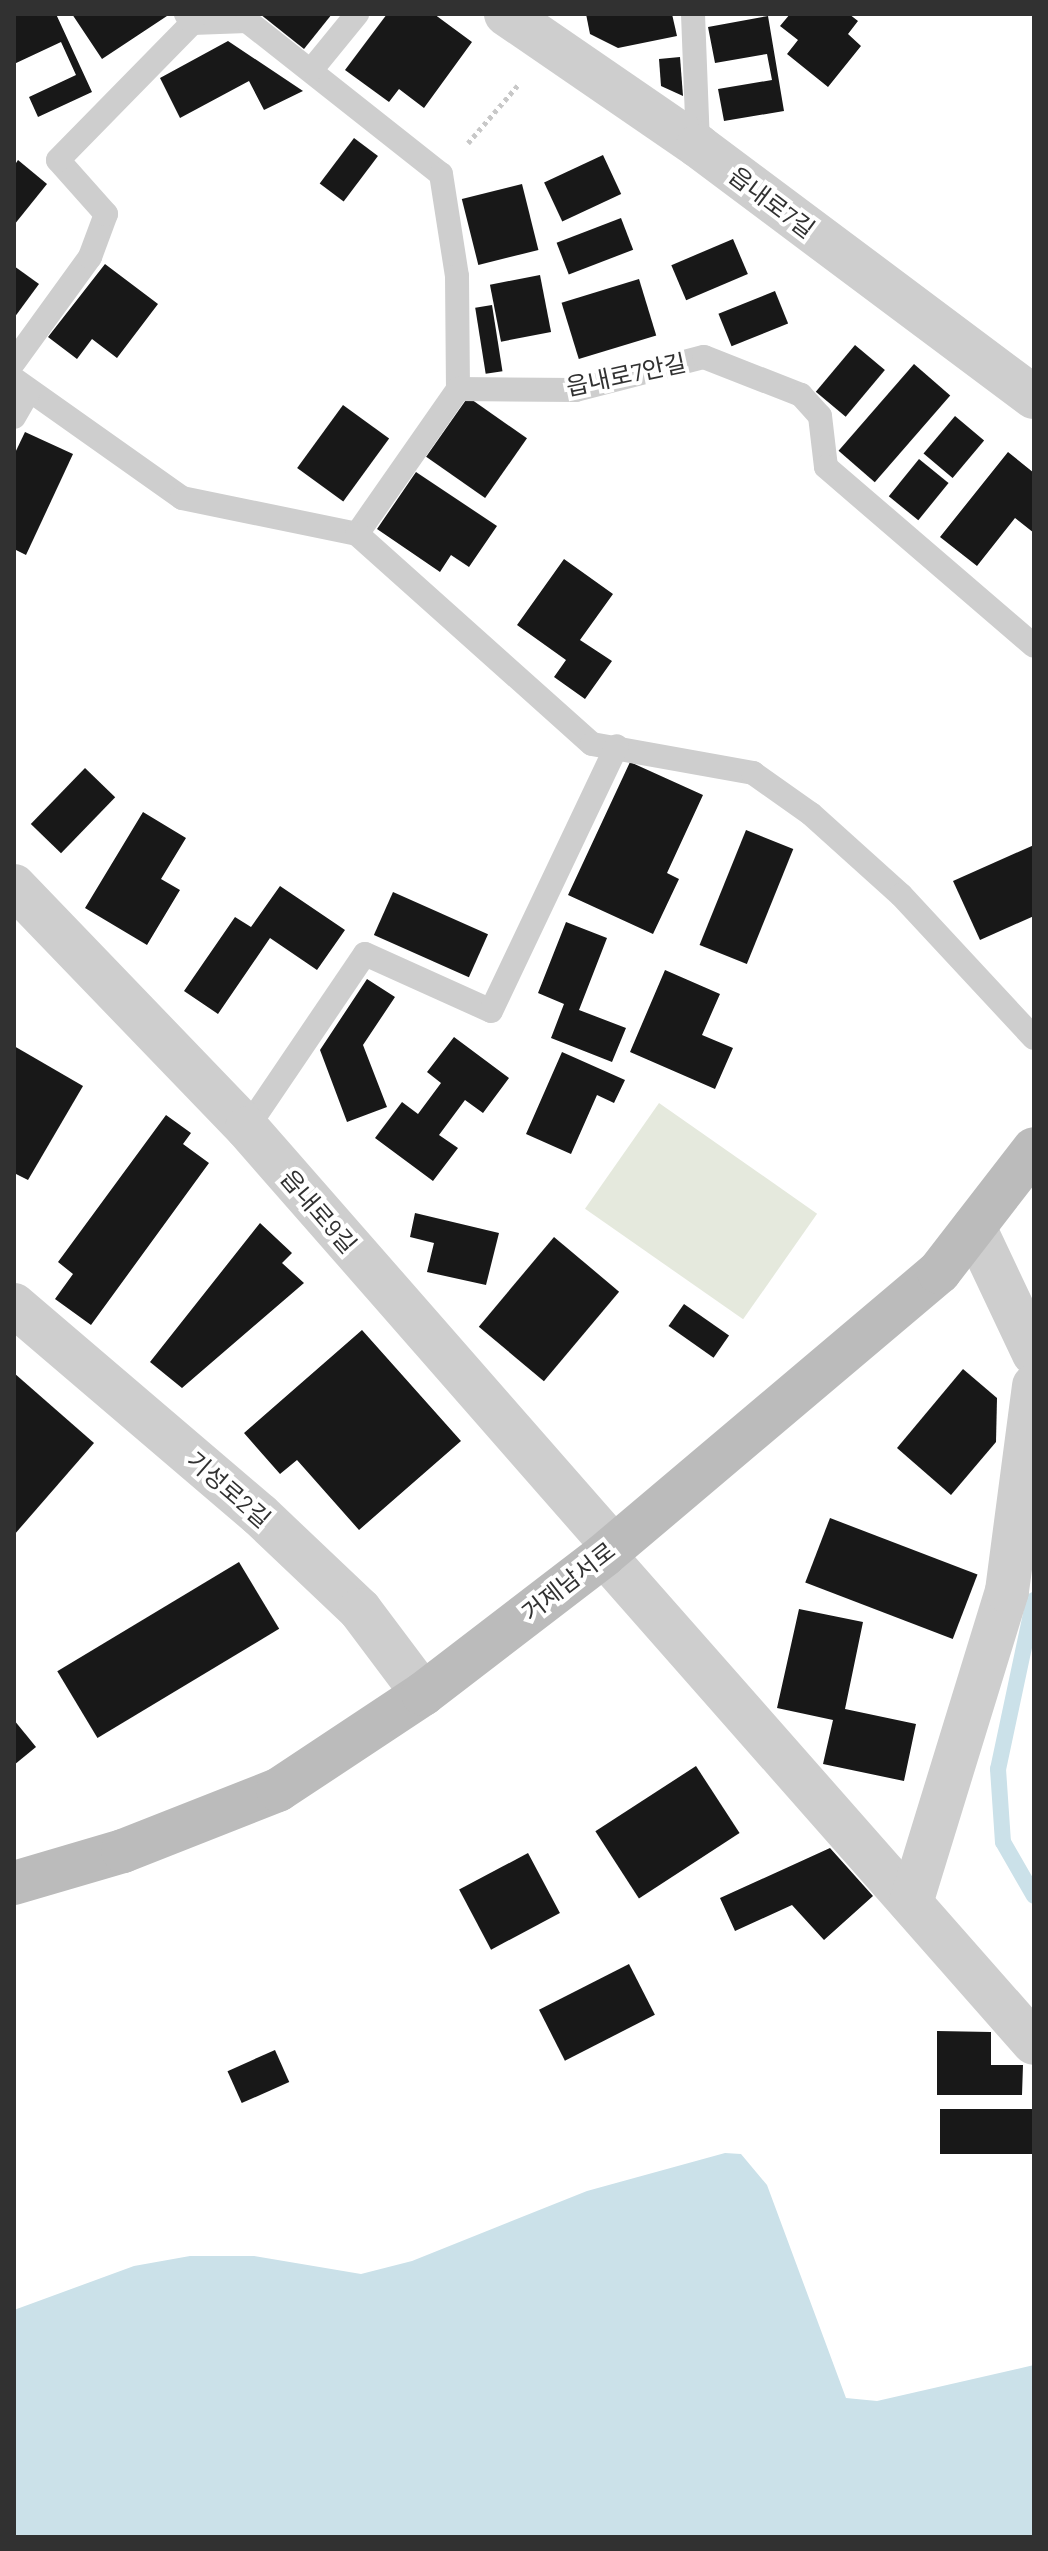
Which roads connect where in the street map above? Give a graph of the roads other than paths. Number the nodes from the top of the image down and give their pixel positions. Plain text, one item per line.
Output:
1 (357, 14) edge
2 (506, 14) edge
3 (693, 14) edge
4 (189, 19) edge
5 (313, 68) junction
6 (698, 146) junction
7 (14, 362) edge
8 (22, 385) edge
9 (458, 389) junction
10 (1034, 397) edge
11 (14, 417) edge
12 (357, 534) junction
13 (1034, 646) edge
14 (617, 746) junction
15 (14, 886) edge
16 (1034, 1038) edge
17 (247, 1128) junction
18 (1034, 1149) edge
19 (974, 1227) junction
20 (14, 1305) edge
21 (1034, 1354) edge
22 (1034, 1386) edge
23 (608, 1551) junction
24 (423, 1694) junction
25 (14, 1883) edge
26 (911, 1903) junction
27 (1034, 2043) edge

1 - 5 lane
2 - 6 street, 읍내로7길
3 - 6 lane
4 - 5 lane
4 - 7 lane
5 - 9 lane
6 - 10 street, 읍내로7길
8 - 11 lane
8 - 12 lane
9 - 12 lane
9 - 13 lane, 읍내로7안길
12 - 14 lane
14 - 16 lane
14 - 17 lane
15 - 17 street, 읍내로9길
17 - 23 street, 읍내로9길
18 - 19 main road, 거제남서로
19 - 21 street
19 - 23 main road, 거제남서로
20 - 24 street, 기성로2길
22 - 26 street
23 - 24 main road, 거제남서로
23 - 26 street, 읍내로9길
24 - 25 main road, 거제남서로
26 - 27 street, 읍내로9길

